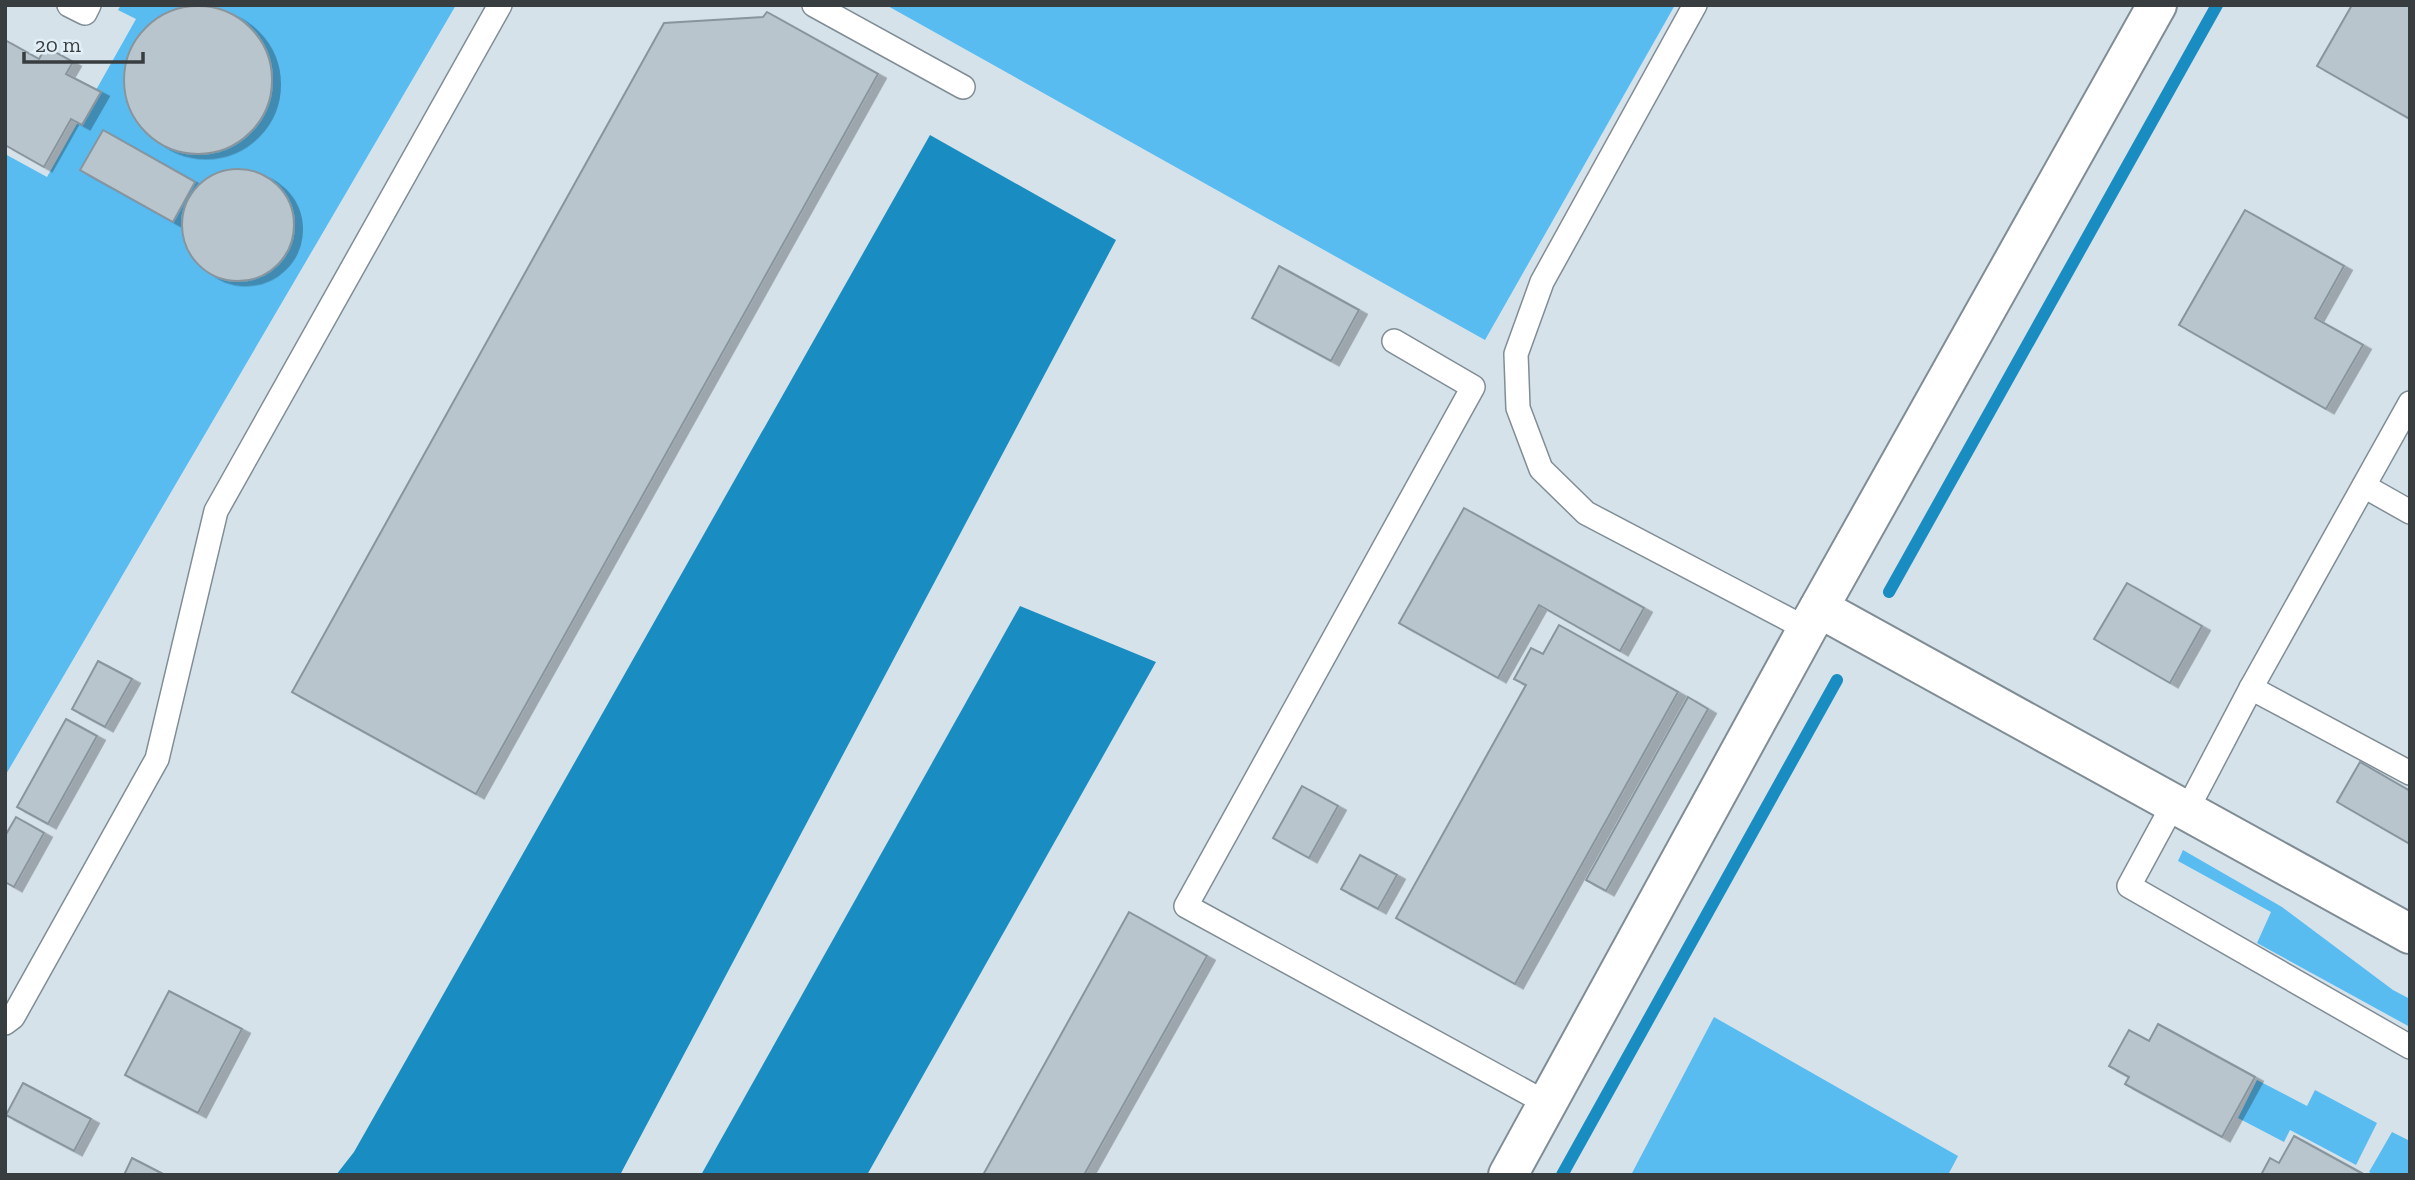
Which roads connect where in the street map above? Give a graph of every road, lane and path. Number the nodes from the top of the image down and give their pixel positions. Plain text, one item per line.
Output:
1 (69, 5) edge
2 (89, 5) edge
3 (500, 5) edge
4 (814, 5) edge
5 (1695, 5) edge
6 (2157, 5) edge
7 (963, 88) dead end
8 (1394, 341) dead end
9 (2410, 403) edge
10 (2364, 486) junction
11 (2410, 512) edge
12 (1813, 619) junction
13 (2251, 688) junction
14 (2410, 773) edge
15 (2181, 806) junction
16 (2410, 934) edge
17 (5, 1023) edge
18 (2410, 1047) edge
19 (1548, 1104) junction
20 (1508, 1175) edge

1 - 2 lane
3 - 17 lane
4 - 7 lane
5 - 12 lane
6 - 12 street
8 - 19 lane
9 - 10 lane
10 - 11 lane
10 - 13 lane
12 - 15 street
12 - 19 street
13 - 14 lane
13 - 15 lane
15 - 16 street
15 - 18 lane
19 - 20 street

